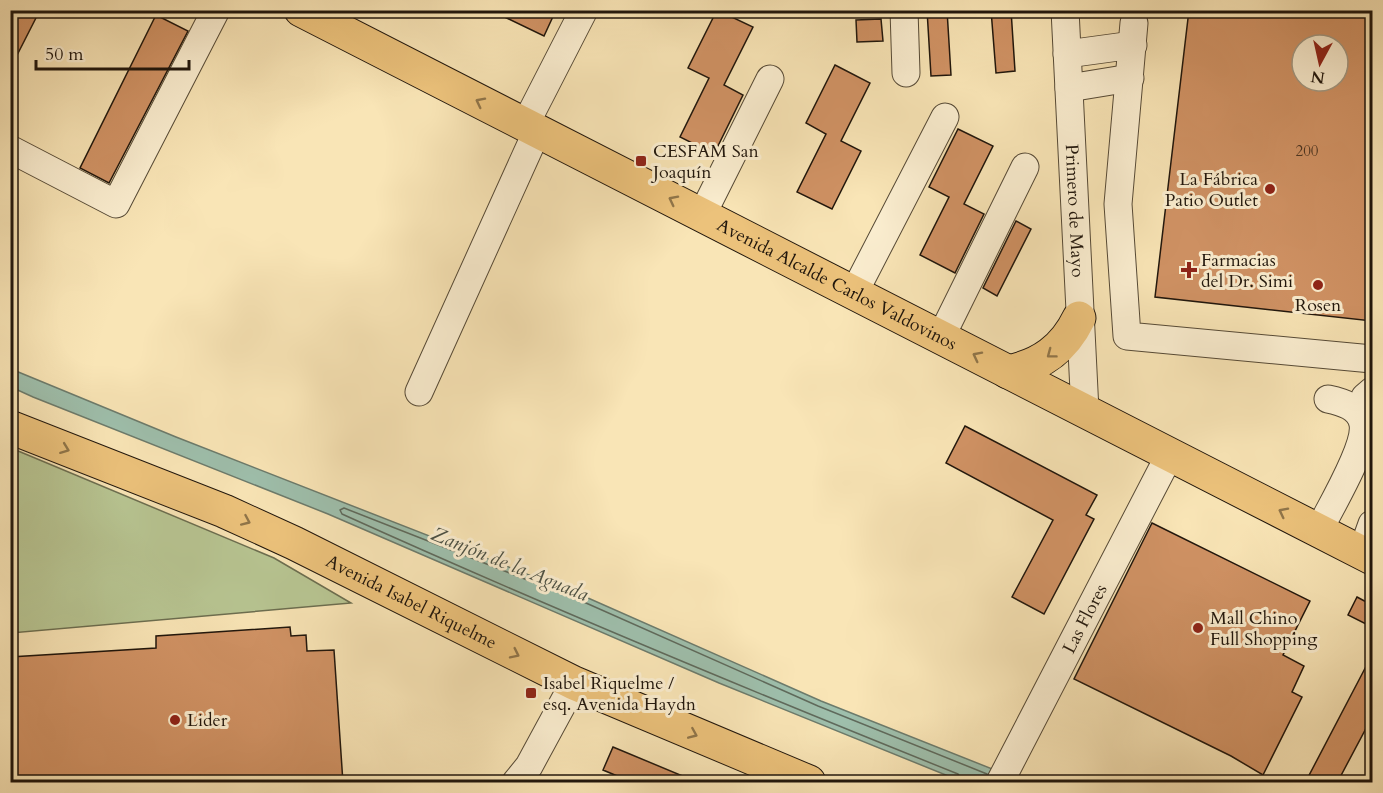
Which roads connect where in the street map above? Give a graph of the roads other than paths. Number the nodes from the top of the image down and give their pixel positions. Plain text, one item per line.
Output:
1 (216, 10) edge
2 (584, 10) edge
3 (904, 10) edge
4 (1065, 10) edge
5 (321, 15) edge
6 (1067, 54) junction
7 (906, 73) dead end
8 (1130, 78) junction
9 (770, 79) dead end
10 (1069, 88) junction
11 (945, 117) dead end
12 (531, 128) junction
13 (10, 149) edge
14 (1025, 167) dead end
15 (702, 216) junction
16 (854, 293) junction
17 (1079, 318) junction
18 (941, 337) junction
19 (1372, 359) edge
20 (1008, 372) junction
21 (419, 392) dead end
22 (1370, 397) edge
23 (1085, 411) junction
24 (10, 428) edge
25 (1170, 454) junction
26 (1318, 530) junction
27 (1369, 545) edge
28 (574, 683) junction
29 (1005, 774) edge
30 (768, 775) edge
31 (516, 783) edge
32 (809, 783) edge

1 - 13 street
2 - 12 street
3 - 7 street
4 - 6 street, Primero de Mayo
12 -> 5 main road, Avenida Alcalde Carlos Valdovinos
6 - 8 street
6 - 10 street, Primero de Mayo
8 - 10 street
8 - 19 street
9 - 15 street
10 - 17 street, Primero de Mayo
11 - 16 street
15 -> 12 main road, Avenida Alcalde Carlos Valdovinos
12 - 21 street
14 - 18 street
15 - 16 main road, Avenida Alcalde Carlos Valdovinos
16 - 18 main road, Avenida Alcalde Carlos Valdovinos
17 -> 20 main road
17 - 23 street, Primero de Mayo
20 -> 18 main road, Avenida Alcalde Carlos Valdovinos
20 - 23 main road, Avenida Alcalde Carlos Valdovinos
22 - 26 street
23 - 25 main road, Avenida Alcalde Carlos Valdovinos
24 -> 28 main road, Avenida Isabel Riquelme
26 -> 25 main road, Avenida Alcalde Carlos Valdovinos
25 - 29 street, Las Flores
26 - 27 main road, Avenida Alcalde Carlos Valdovinos
28 -> 30 main road, Avenida Isabel Riquelme
28 - 31 street
30 - 32 main road, Avenida Isabel Riquelme

